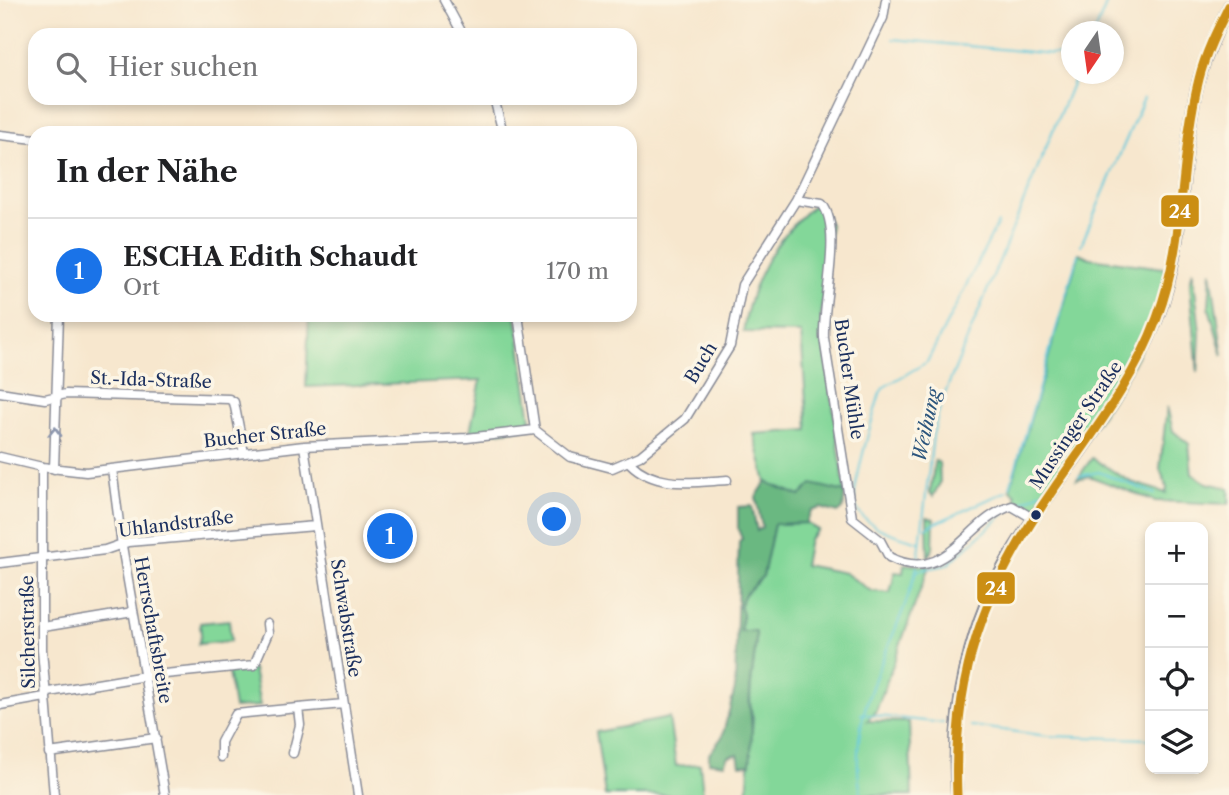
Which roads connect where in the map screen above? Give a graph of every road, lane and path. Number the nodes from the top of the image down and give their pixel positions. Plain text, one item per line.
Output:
1 (444, 0) edge
2 (886, 0) edge
3 (1229, 6) edge
4 (459, 28) edge
5 (496, 105) edge
6 (501, 126) edge
7 (0, 135) edge
8 (28, 138) edge
9 (796, 200) junction
10 (59, 322) edge
11 (519, 322) edge
12 (0, 392) edge
13 (56, 395) junction
14 (535, 430) junction
15 (304, 446) junction
16 (244, 453) junction
17 (0, 457) edge
18 (630, 463) junction
19 (42, 467) junction
20 (54, 469) junction
21 (112, 469) junction
22 (727, 480) dead end
23 (1034, 519) junction
24 (314, 526) junction
25 (122, 546) junction
26 (43, 560) junction
27 (0, 563) edge
28 (133, 612) junction
29 (267, 624) dead end
30 (43, 627) junction
31 (145, 676) junction
32 (45, 696) junction
33 (344, 704) junction
34 (0, 705) edge
35 (298, 708) junction
36 (156, 738) junction
37 (49, 753) junction
38 (293, 753) dead end
39 (221, 757) dead end
40 (54, 795) edge
41 (165, 795) edge
42 (358, 795) edge
43 (957, 795) edge

1 - 4 street
2 - 9 street
3 - 23 street, Mussinger Straße
5 - 6 street
7 - 8 street
9 - 18 street, Buch
9 - 23 street, Bucher Mühle
10 - 13 street
11 - 14 street
12 - 13 street
13 - 16 street, St.-Ida-Straße
20 -> 13 street
14 - 15 street, Bucher Straße
14 - 18 street
15 - 16 street, Bucher Straße
15 - 24 street, Schwabstraße
16 - 21 street, Bucher Straße
17 - 19 street, Bucher Straße
18 - 22 street
19 - 20 street, Bucher Straße
19 - 26 street, Silcherstraße
20 - 21 street, Bucher Straße
21 - 25 street, Herrschaftsbreite
23 - 43 street, Mussinger Straße
24 - 25 street, Uhlandstraße
24 - 33 street, Schwabstraße
25 - 26 street, Uhlandstraße
25 - 28 street, Herrschaftsbreite
26 - 27 street, Uhlandstraße
26 - 30 street, Silcherstraße
28 - 30 street
28 - 31 street, Herrschaftsbreite
29 - 31 street
30 - 32 street, Silcherstraße
31 - 32 street
31 - 36 street, Herrschaftsbreite
32 - 34 street
32 - 37 street, Silcherstraße
33 - 35 street
33 - 42 street, Schwabstraße
35 - 38 street
35 - 39 street
36 - 37 street
36 - 41 street, Herrschaftsbreite
37 - 40 street, Silcherstraße

